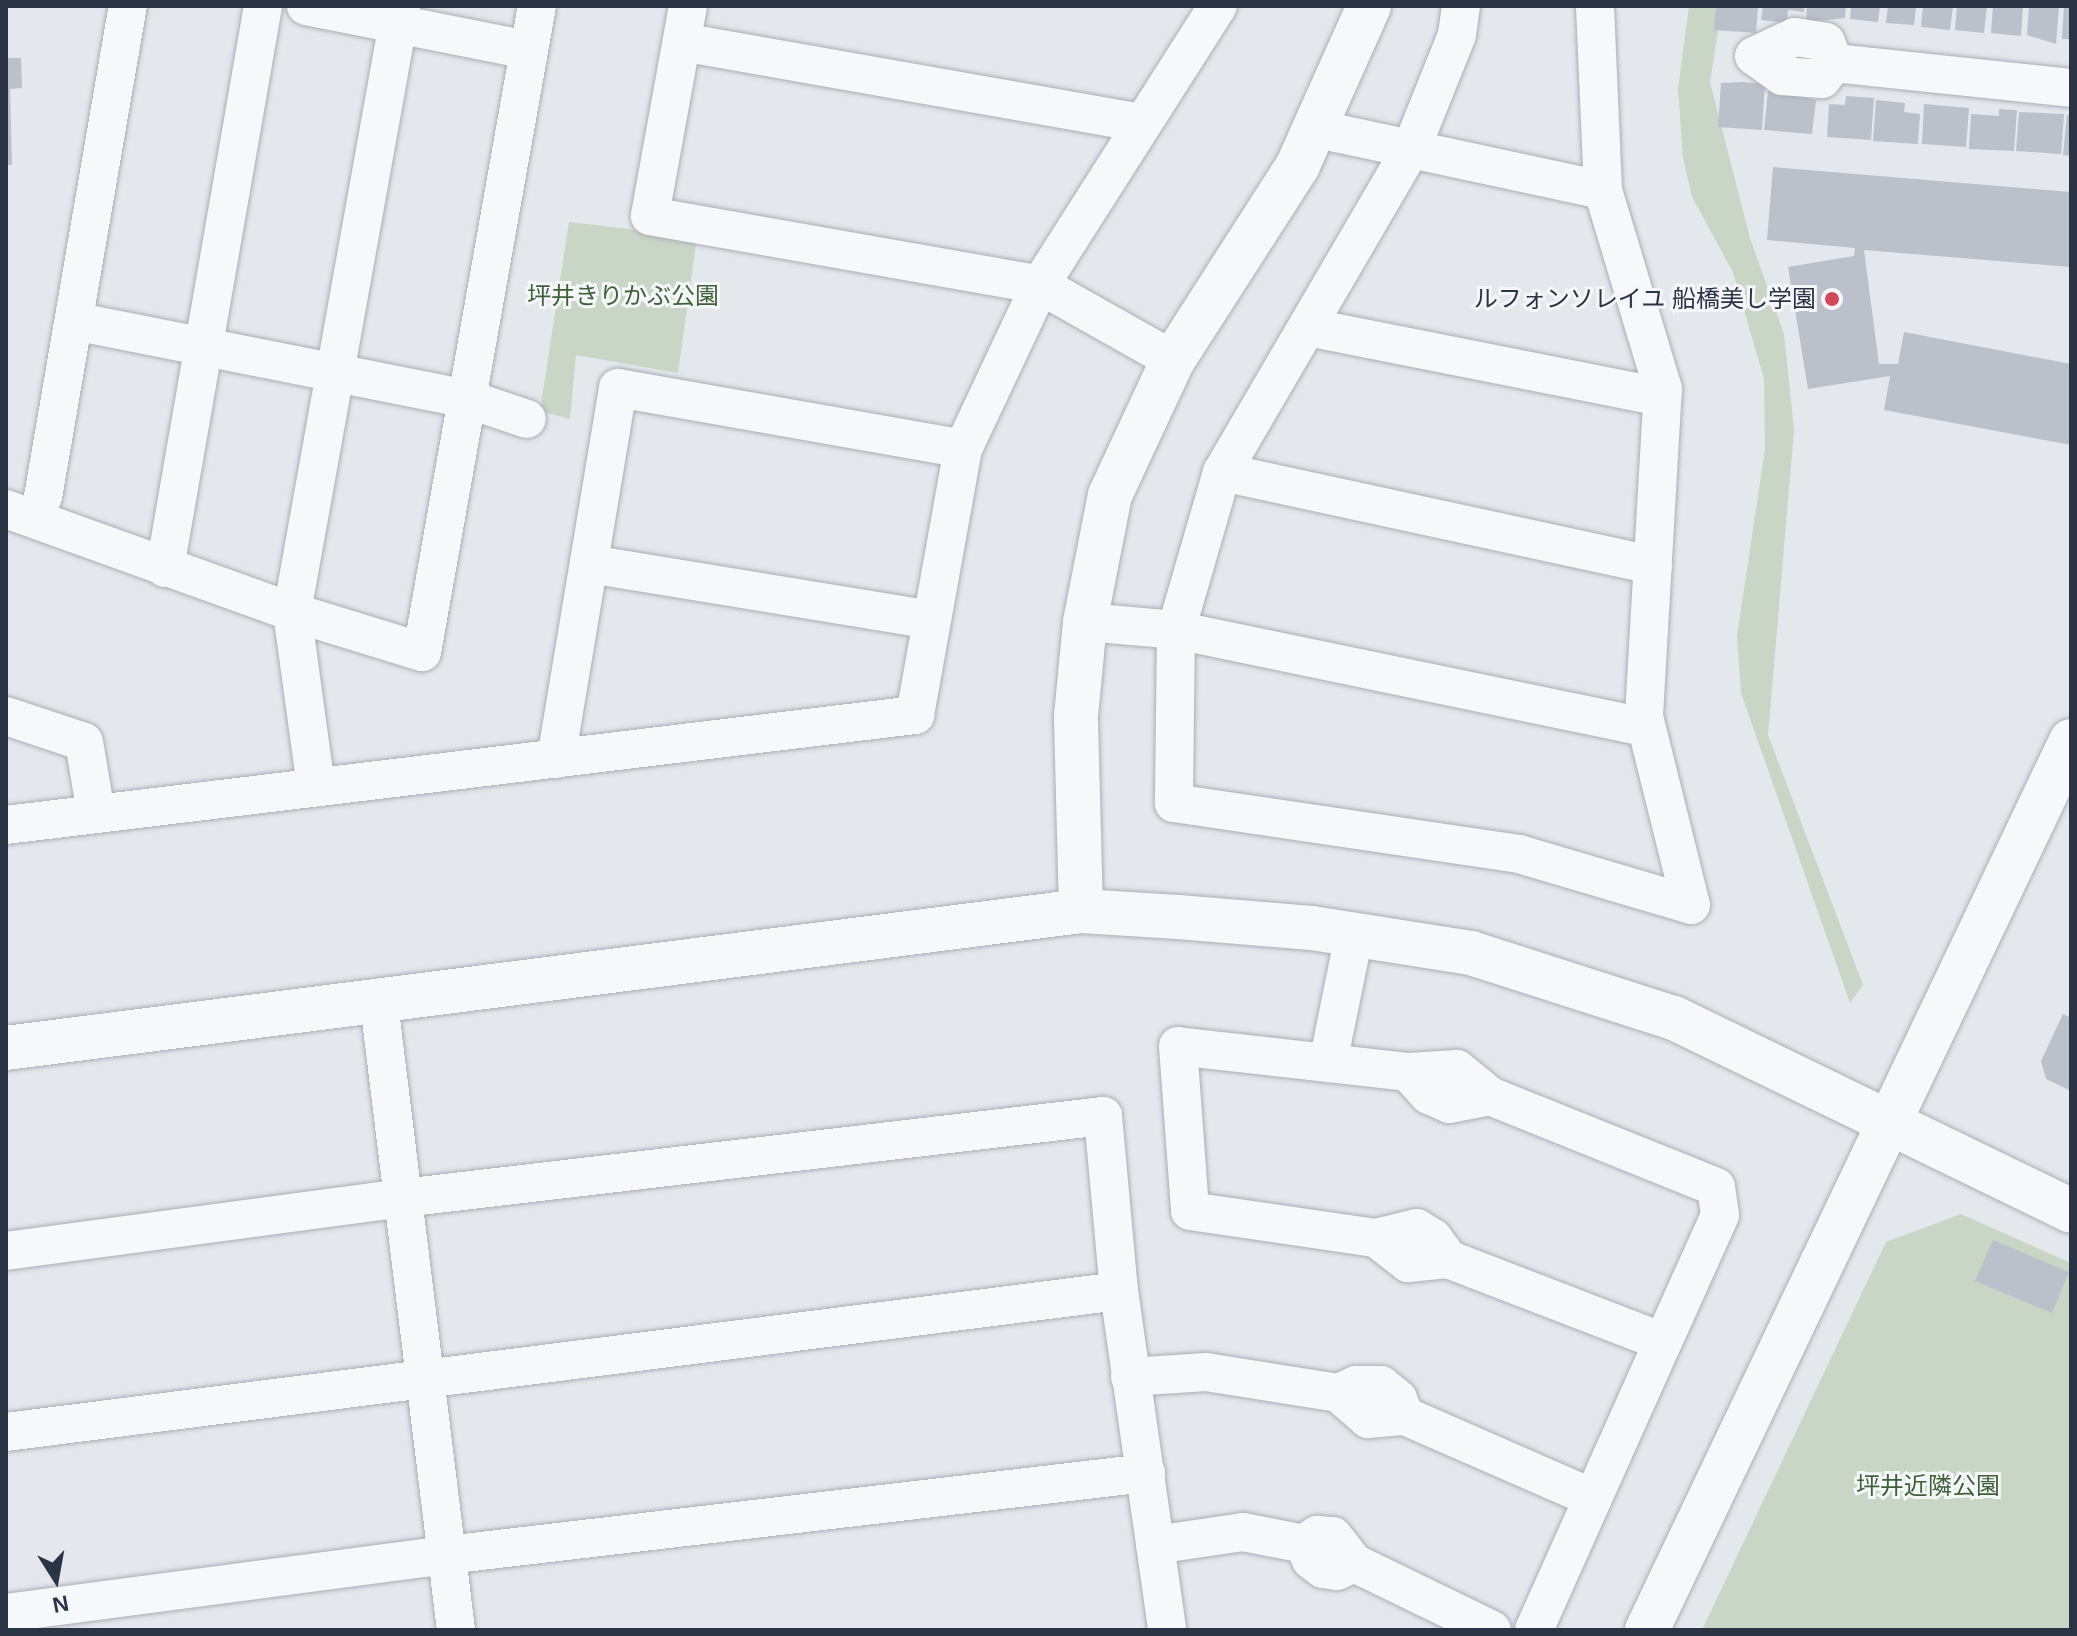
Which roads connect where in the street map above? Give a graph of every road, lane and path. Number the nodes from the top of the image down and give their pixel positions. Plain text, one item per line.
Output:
1 (128, 6) edge
2 (263, 6) edge
3 (306, 6) edge
4 (537, 6) edge
5 (1218, 6) edge
6 (1369, 6) edge
7 (1461, 6) edge
8 (1595, 6) edge
9 (400, 15) edge
10 (685, 24) edge
11 (529, 50) junction
12 (1834, 63) dead end
13 (2071, 88) edge
14 (1141, 123) junction
15 (1318, 123) junction
16 (1412, 147) junction
17 (1603, 190) junction
18 (1040, 285) junction
19 (74, 321) junction
20 (1308, 327) junction
21 (203, 346) junction
22 (1173, 360) junction
23 (336, 372) junction
24 (1662, 397) junction
25 (468, 399) junction
26 (527, 419) dead end
27 (963, 449) junction
28 (1222, 472) junction
29 (43, 497) dead end
30 (6, 509) edge
31 (590, 564) junction
32 (1653, 565) junction
33 (165, 568) junction
34 (292, 612) junction
35 (931, 620) junction
36 (1085, 622) junction
37 (1176, 630) junction
38 (6, 716) edge
39 (1646, 727) junction
40 (2071, 741) edge
41 (556, 759) junction
42 (316, 787) junction
43 (96, 813) junction
44 (6, 825) edge
45 (1081, 911) junction
46 (1354, 935) junction
47 (379, 1003) junction
48 (6, 1048) edge
49 (1328, 1063) junction
50 (1891, 1127) junction
51 (403, 1198) junction
52 (2071, 1211) edge
53 (6, 1251) edge
54 (1119, 1291) junction
55 (1663, 1342) junction
56 (1130, 1377) junction
57 (425, 1378) junction
58 (6, 1432) edge
59 (1146, 1473) junction
60 (1593, 1498) junction
61 (1155, 1545) junction
62 (447, 1555) junction
63 (6, 1613) edge
64 (456, 1630) edge
65 (1167, 1630) edge
66 (1492, 1630) edge
67 (1534, 1630) edge
68 (1647, 1630) edge

1 - 19 street
2 - 21 street
3 - 9 street
4 - 11 street
5 - 14 street
6 - 15 street
7 - 16 street
8 - 17 street
9 - 11 street
9 - 23 street
10 - 14 street
10 - 18 street
11 - 25 street
12 - 13 street
14 - 18 street
15 - 16 street
15 - 22 street
16 - 17 street
16 - 20 street
17 - 24 street
18 - 22 street
18 - 27 street
19 - 21 street
19 - 29 street
20 - 24 street
20 - 28 street
21 - 23 street
21 - 33 street
22 - 36 street
23 - 25 street
23 - 34 street
24 - 32 street
25 - 26 street
25 - 34 street
27 - 31 street
27 - 35 street
28 - 32 street
28 - 37 street
30 - 33 street
31 - 35 street
31 - 41 street
32 - 39 street
33 - 34 street
34 - 42 street
35 - 41 street
36 - 37 street
36 - 45 street
37 - 39 street
37 - 39 street
38 - 43 street
40 - 50 street
41 - 42 street
42 - 43 street
43 - 44 street
45 - 46 street
45 - 47 street
46 - 49 street
46 - 50 street
47 - 48 street
47 - 51 street
49 - 55 street
49 - 55 street
50 - 52 street
50 - 68 street
51 - 53 street
51 - 54 street
51 - 57 street
54 - 56 street
54 - 57 street
55 - 60 street
56 - 59 street
56 - 60 street
57 - 58 street
57 - 62 street
59 - 61 street
59 - 62 street
60 - 67 street
61 - 65 street
61 - 66 street
62 - 63 street
62 - 64 street

